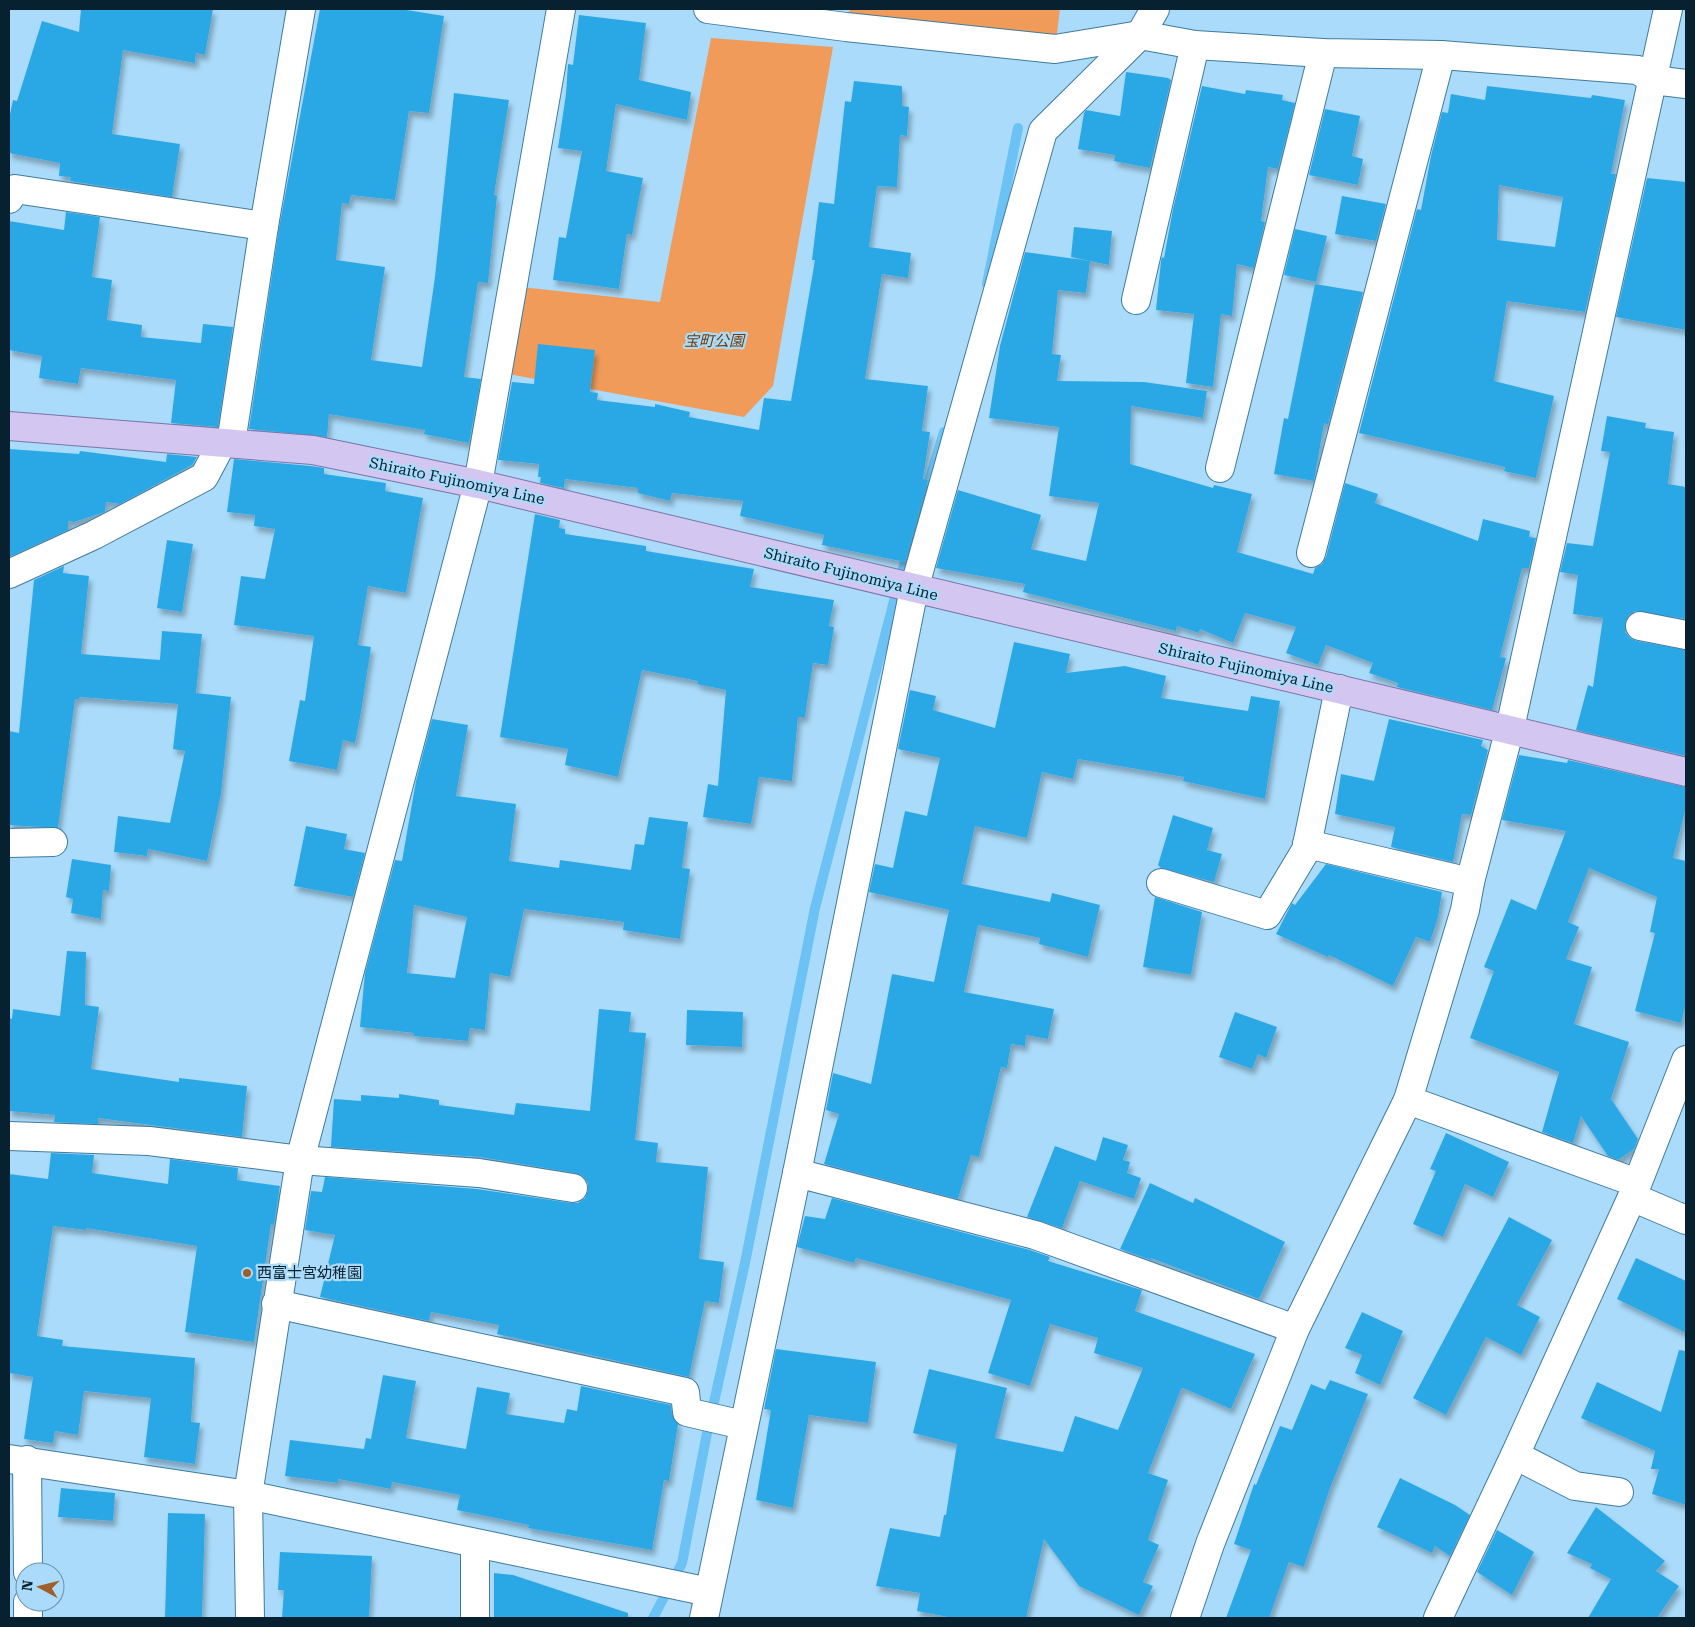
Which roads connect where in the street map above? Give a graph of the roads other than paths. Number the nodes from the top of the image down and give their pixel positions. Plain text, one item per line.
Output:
1 (301, 9) edge
2 (561, 9) edge
3 (708, 9) edge
4 (1155, 9) edge
5 (1668, 9) edge
6 (1140, 34) junction
7 (1195, 45) junction
8 (1323, 53) junction
9 (1441, 55) junction
10 (1653, 80) junction
11 (1686, 84) edge
12 (9, 199) edge
13 (264, 226) junction
14 (1136, 300) dead end
15 (9, 426) edge
16 (226, 443) junction
17 (1220, 468) dead end
18 (478, 484) junction
19 (1311, 553) dead end
20 (9, 574) edge
21 (914, 589) junction
22 (1640, 626) dead end
23 (1686, 635) edge
24 (1339, 689) junction
25 (1510, 728) junction
26 (1686, 772) edge
27 (53, 842) dead end
28 (9, 843) edge
29 (1307, 844) junction
30 (1470, 882) junction
31 (1161, 883) dead end
32 (1686, 1060) edge
33 (1408, 1100) junction
34 (9, 1136) edge
35 (300, 1160) junction
36 (797, 1173) junction
37 (573, 1188) dead end
38 (1634, 1190) junction
39 (1686, 1220) edge
40 (276, 1304) junction
41 (1295, 1329) junction
42 (744, 1425) junction
43 (1515, 1455) junction
44 (18, 1459) edge
45 (1619, 1492) dead end
46 (248, 1495) junction
47 (475, 1544) junction
48 (27, 1562) edge
49 (706, 1605) edge
50 (1446, 1615) edge
51 (250, 1618) edge
52 (475, 1618) edge
53 (1185, 1618) edge

1 - 13 street
2 - 18 street
3 - 6 street
4 - 6 street
5 - 10 street
6 - 7 street
6 - 21 street
7 - 8 street
7 - 14 street
8 - 9 street
8 - 17 street
9 - 10 street
9 - 19 street
10 - 11 street
10 - 25 street
12 - 13 street
13 - 16 street
15 - 16 main road, Shiraito Fujinomiya Line
16 - 18 main road, Shiraito Fujinomiya Line
16 - 20 street
18 - 21 main road, Shiraito Fujinomiya Line
18 - 35 street
21 - 24 main road, Shiraito Fujinomiya Line
21 - 36 street
22 - 23 street
24 - 25 main road, Shiraito Fujinomiya Line
24 - 29 street
25 - 26 main road, Shiraito Fujinomiya Line
25 - 30 street
27 - 28 street
29 - 30 street
29 - 31 street
30 - 33 street
32 - 38 street
33 - 38 street
33 - 41 street
34 - 35 street
35 - 37 street
35 - 40 street
36 - 41 street
36 - 42 street
38 - 39 street
38 - 43 street
40 - 42 street
40 - 46 street
41 - 53 street
42 - 49 street
43 - 45 street
43 - 50 street
44 - 46 street
44 - 48 street
46 - 47 street
46 - 51 street
47 - 49 street
47 - 52 street

